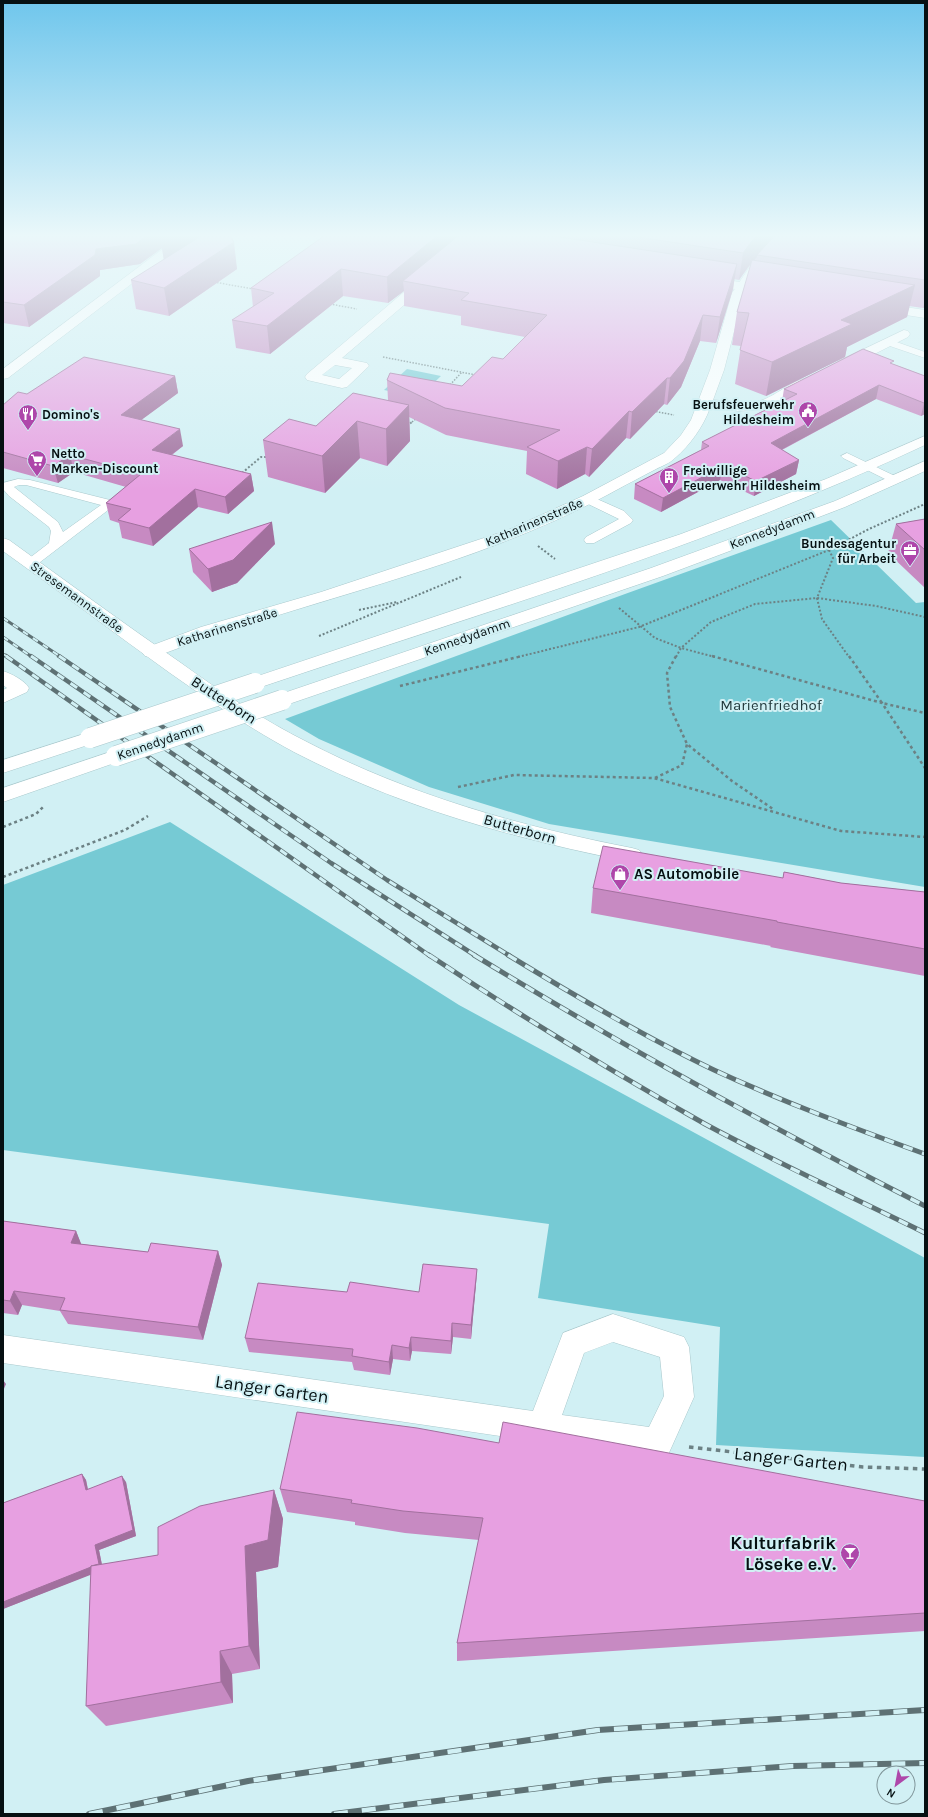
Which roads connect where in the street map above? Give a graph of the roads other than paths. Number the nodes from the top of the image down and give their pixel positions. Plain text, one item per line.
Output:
1 (74, 321) edge
2 (378, 321) edge
3 (732, 321) edge
4 (904, 334) dead end
5 (888, 342) junction
6 (925, 355) edge
7 (332, 360) dead end
8 (832, 370) edge
9 (3, 375) edge
10 (818, 377) edge
11 (706, 403) junction
12 (925, 440) edge
13 (847, 456) dead end
14 (925, 465) edge
15 (869, 467) junction
16 (893, 479) junction
17 (588, 499) junction
18 (590, 540) dead end
19 (3, 543) edge
20 (55, 544) junction
21 (31, 563) junction
22 (151, 652) junction
23 (3, 677) edge
24 (3, 697) edge
25 (3, 767) edge
26 (3, 795) edge
27 (649, 858) edge
28 (3, 1349) edge
29 (542, 1428) junction

1 - 9 street
2 - 7 street
3 - 11 street, Katharinenstraße
4 - 5 street
5 - 6 lane
5 - 8 street
10 - 11 street
11 - 17 street, Katharinenstraße
12 - 15 street, Kennedydamm
13 - 15 lane
14 - 16 street, Kennedydamm
15 - 16 lane
15 - 25 street, Kennedydamm, bridge
16 - 26 street, Kennedydamm, bridge
17 - 18 lane
17 - 22 street, Katharinenstraße
19 - 21 street, Stresemannstraße
20 - 20 lane
20 - 21 lane
21 - 22 street, Stresemannstraße
22 - 27 street, Butterborn
23 - 24 street
28 - 29 street, Langer Garten
29 - 29 street, Langer Garten

